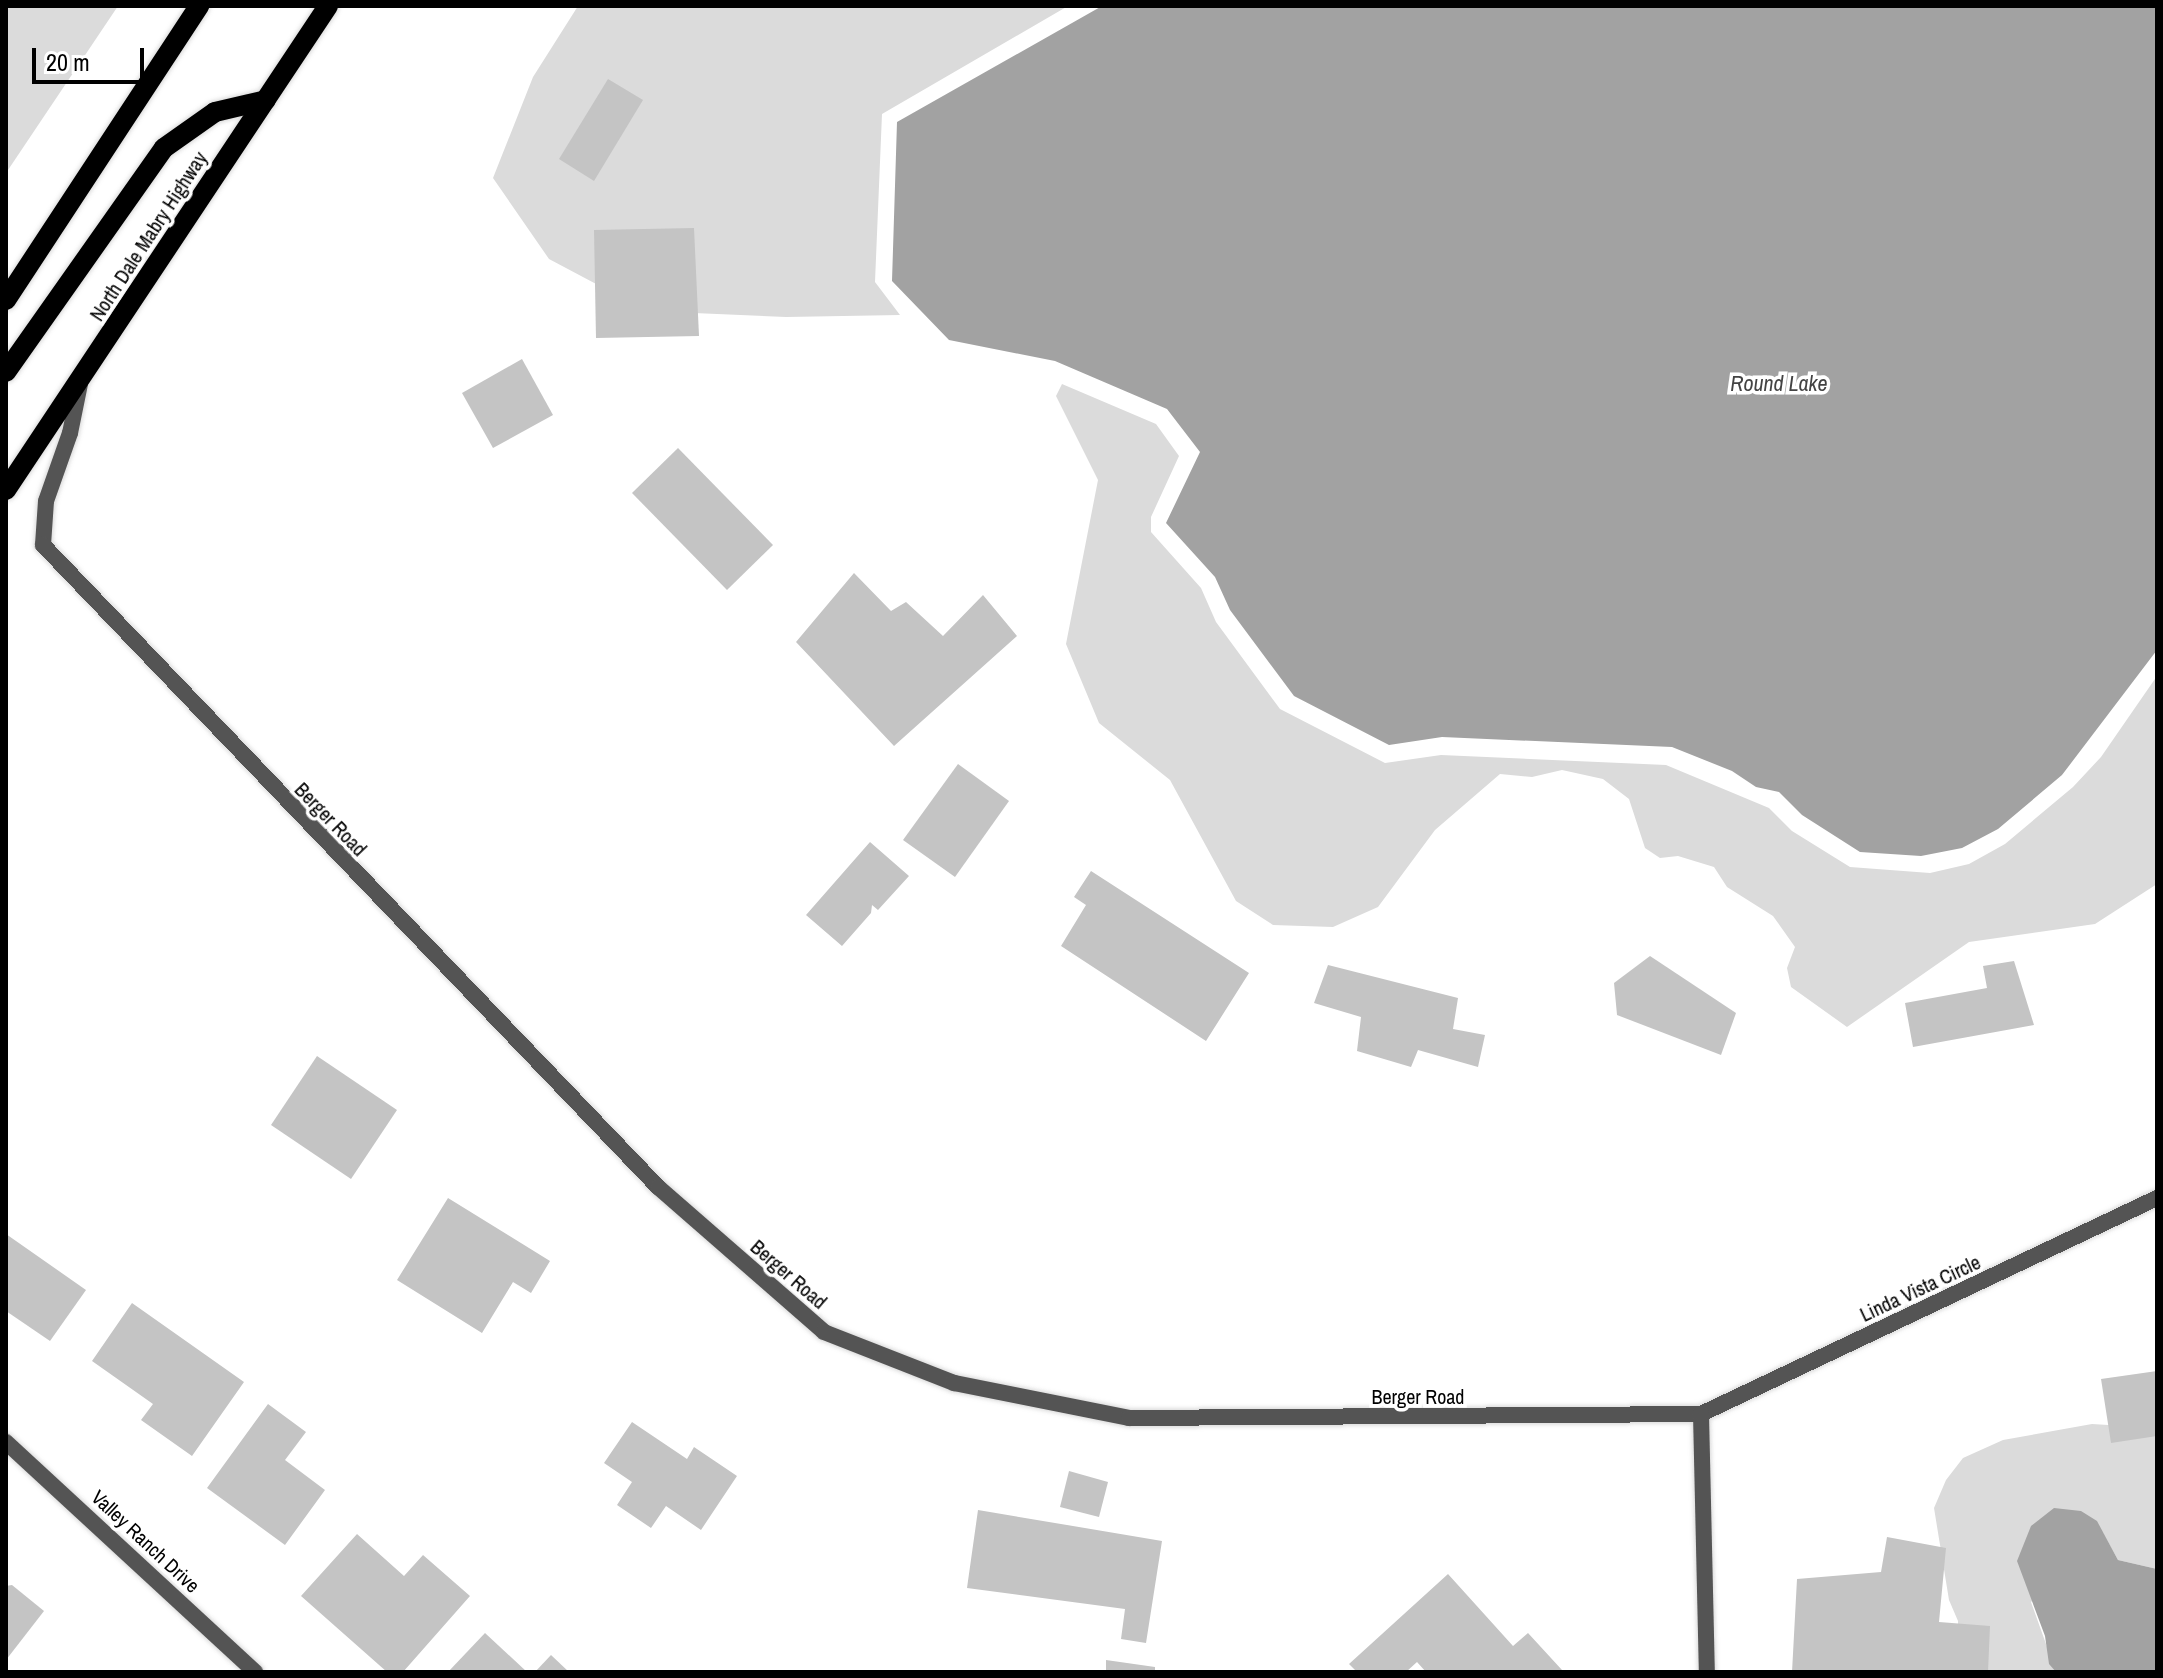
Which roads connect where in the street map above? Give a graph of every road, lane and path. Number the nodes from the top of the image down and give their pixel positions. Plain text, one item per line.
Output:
1 (199, 6) edge
2 (328, 6) edge
3 (266, 100) junction
4 (6, 300) edge
5 (6, 372) edge
6 (80, 383) junction
7 (6, 490) edge
8 (2157, 1198) edge
9 (1701, 1414) junction
10 (6, 1442) edge
11 (255, 1672) edge
12 (1707, 1672) edge

1 - 4 main road
2 - 3 main road, North Dale Mabry Highway
3 - 5 main road
3 - 6 main road, North Dale Mabry Highway
6 - 7 main road, North Dale Mabry Highway
6 - 9 street, Berger Road
8 - 9 street, Linda Vista Circle
9 - 12 street
10 - 11 street, Valley Ranch Drive

